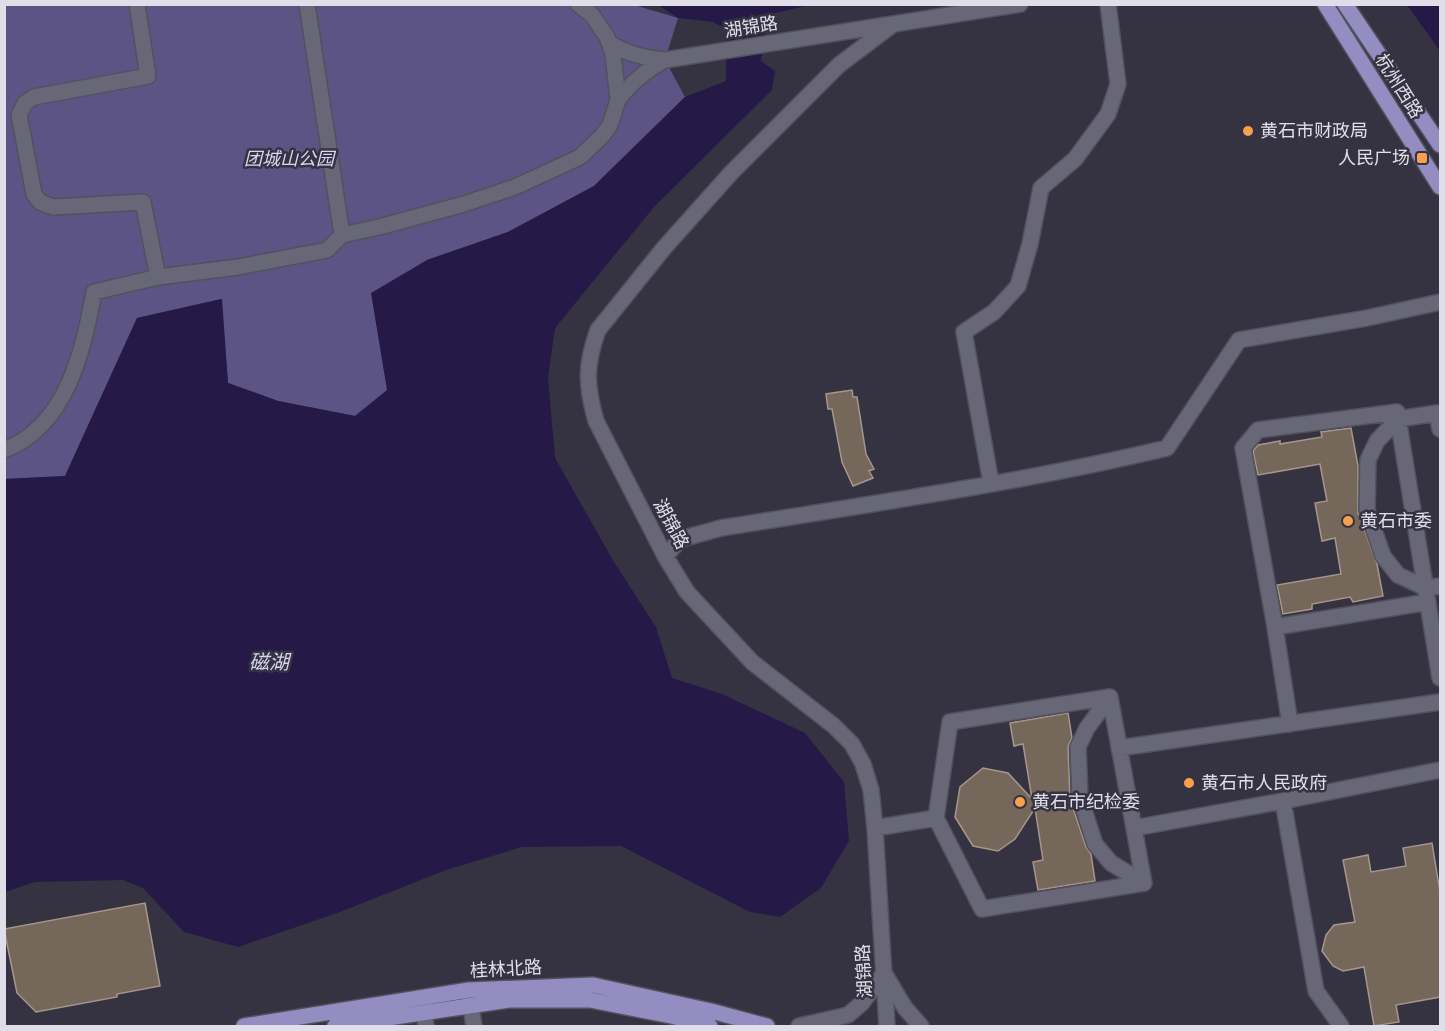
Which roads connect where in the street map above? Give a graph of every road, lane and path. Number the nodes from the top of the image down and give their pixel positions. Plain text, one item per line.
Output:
1 (137, 4) edge
2 (308, 4) edge
3 (578, 4) edge
4 (1020, 4) edge
5 (1107, 4) edge
6 (1325, 4) edge
7 (1345, 4) edge
8 (892, 25) junction
9 (609, 43) junction
10 (665, 60) junction
11 (618, 100) junction
12 (1440, 145) edge
13 (1440, 187) edge
14 (342, 234) junction
15 (158, 277) junction
16 (1440, 302) edge
17 (1398, 419) junction
18 (1440, 429) edge
19 (4, 450) edge
20 (991, 483) junction
21 (665, 556) junction
22 (1431, 592) edge
23 (1275, 627) junction
24 (1440, 678) edge
25 (1110, 697) junction
26 (1440, 702) edge
27 (1290, 724) junction
28 (1119, 748) junction
29 (1440, 770) edge
30 (1283, 801) junction
31 (936, 818) junction
32 (875, 828) junction
33 (1134, 828) junction
34 (1144, 883) junction
35 (884, 973) junction
36 (469, 990) junction
37 (471, 1006) junction
38 (424, 1012) edge
39 (244, 1026) edge
40 (335, 1026) edge
41 (474, 1026) edge
42 (710, 1026) edge
43 (767, 1026) edge
44 (799, 1026) edge
45 (887, 1026) edge
46 (921, 1026) edge
47 (1341, 1026) edge

1 - 15 street
2 - 14 street
3 - 9 street
4 - 8 street, 湖锦路
5 - 20 street
6 - 13 main road, 杭州西路
7 - 12 main road, 杭州西路
8 - 10 street, 湖锦路
8 - 21 street, 湖锦路
9 - 10 street
9 - 11 street
10 - 11 street
11 - 14 street
14 - 15 street
15 - 19 street
16 - 20 street
17 - 18 street
17 - 22 street
17 - 22 street
17 - 23 street
20 - 21 street
21 - 32 street, 湖锦路
22 - 23 street
22 - 24 street
23 - 27 street
25 - 28 street
25 - 31 street
25 - 34 street
26 - 27 street
27 - 28 street
28 - 33 street
29 - 30 street
30 - 33 street
30 - 47 street
31 - 32 street
31 - 34 street
32 - 35 street, 湖锦路
33 - 34 street
35 - 44 street
35 - 45 street, 湖锦路
35 - 46 street
36 - 37 street
36 - 38 main road, 桂林北路
36 - 43 main road, 桂林北路
37 - 38 main road, 桂林北路
37 - 41 street
37 - 42 main road, 桂林北路
38 - 39 main road, 桂林北路
38 - 40 main road, 桂林北路

